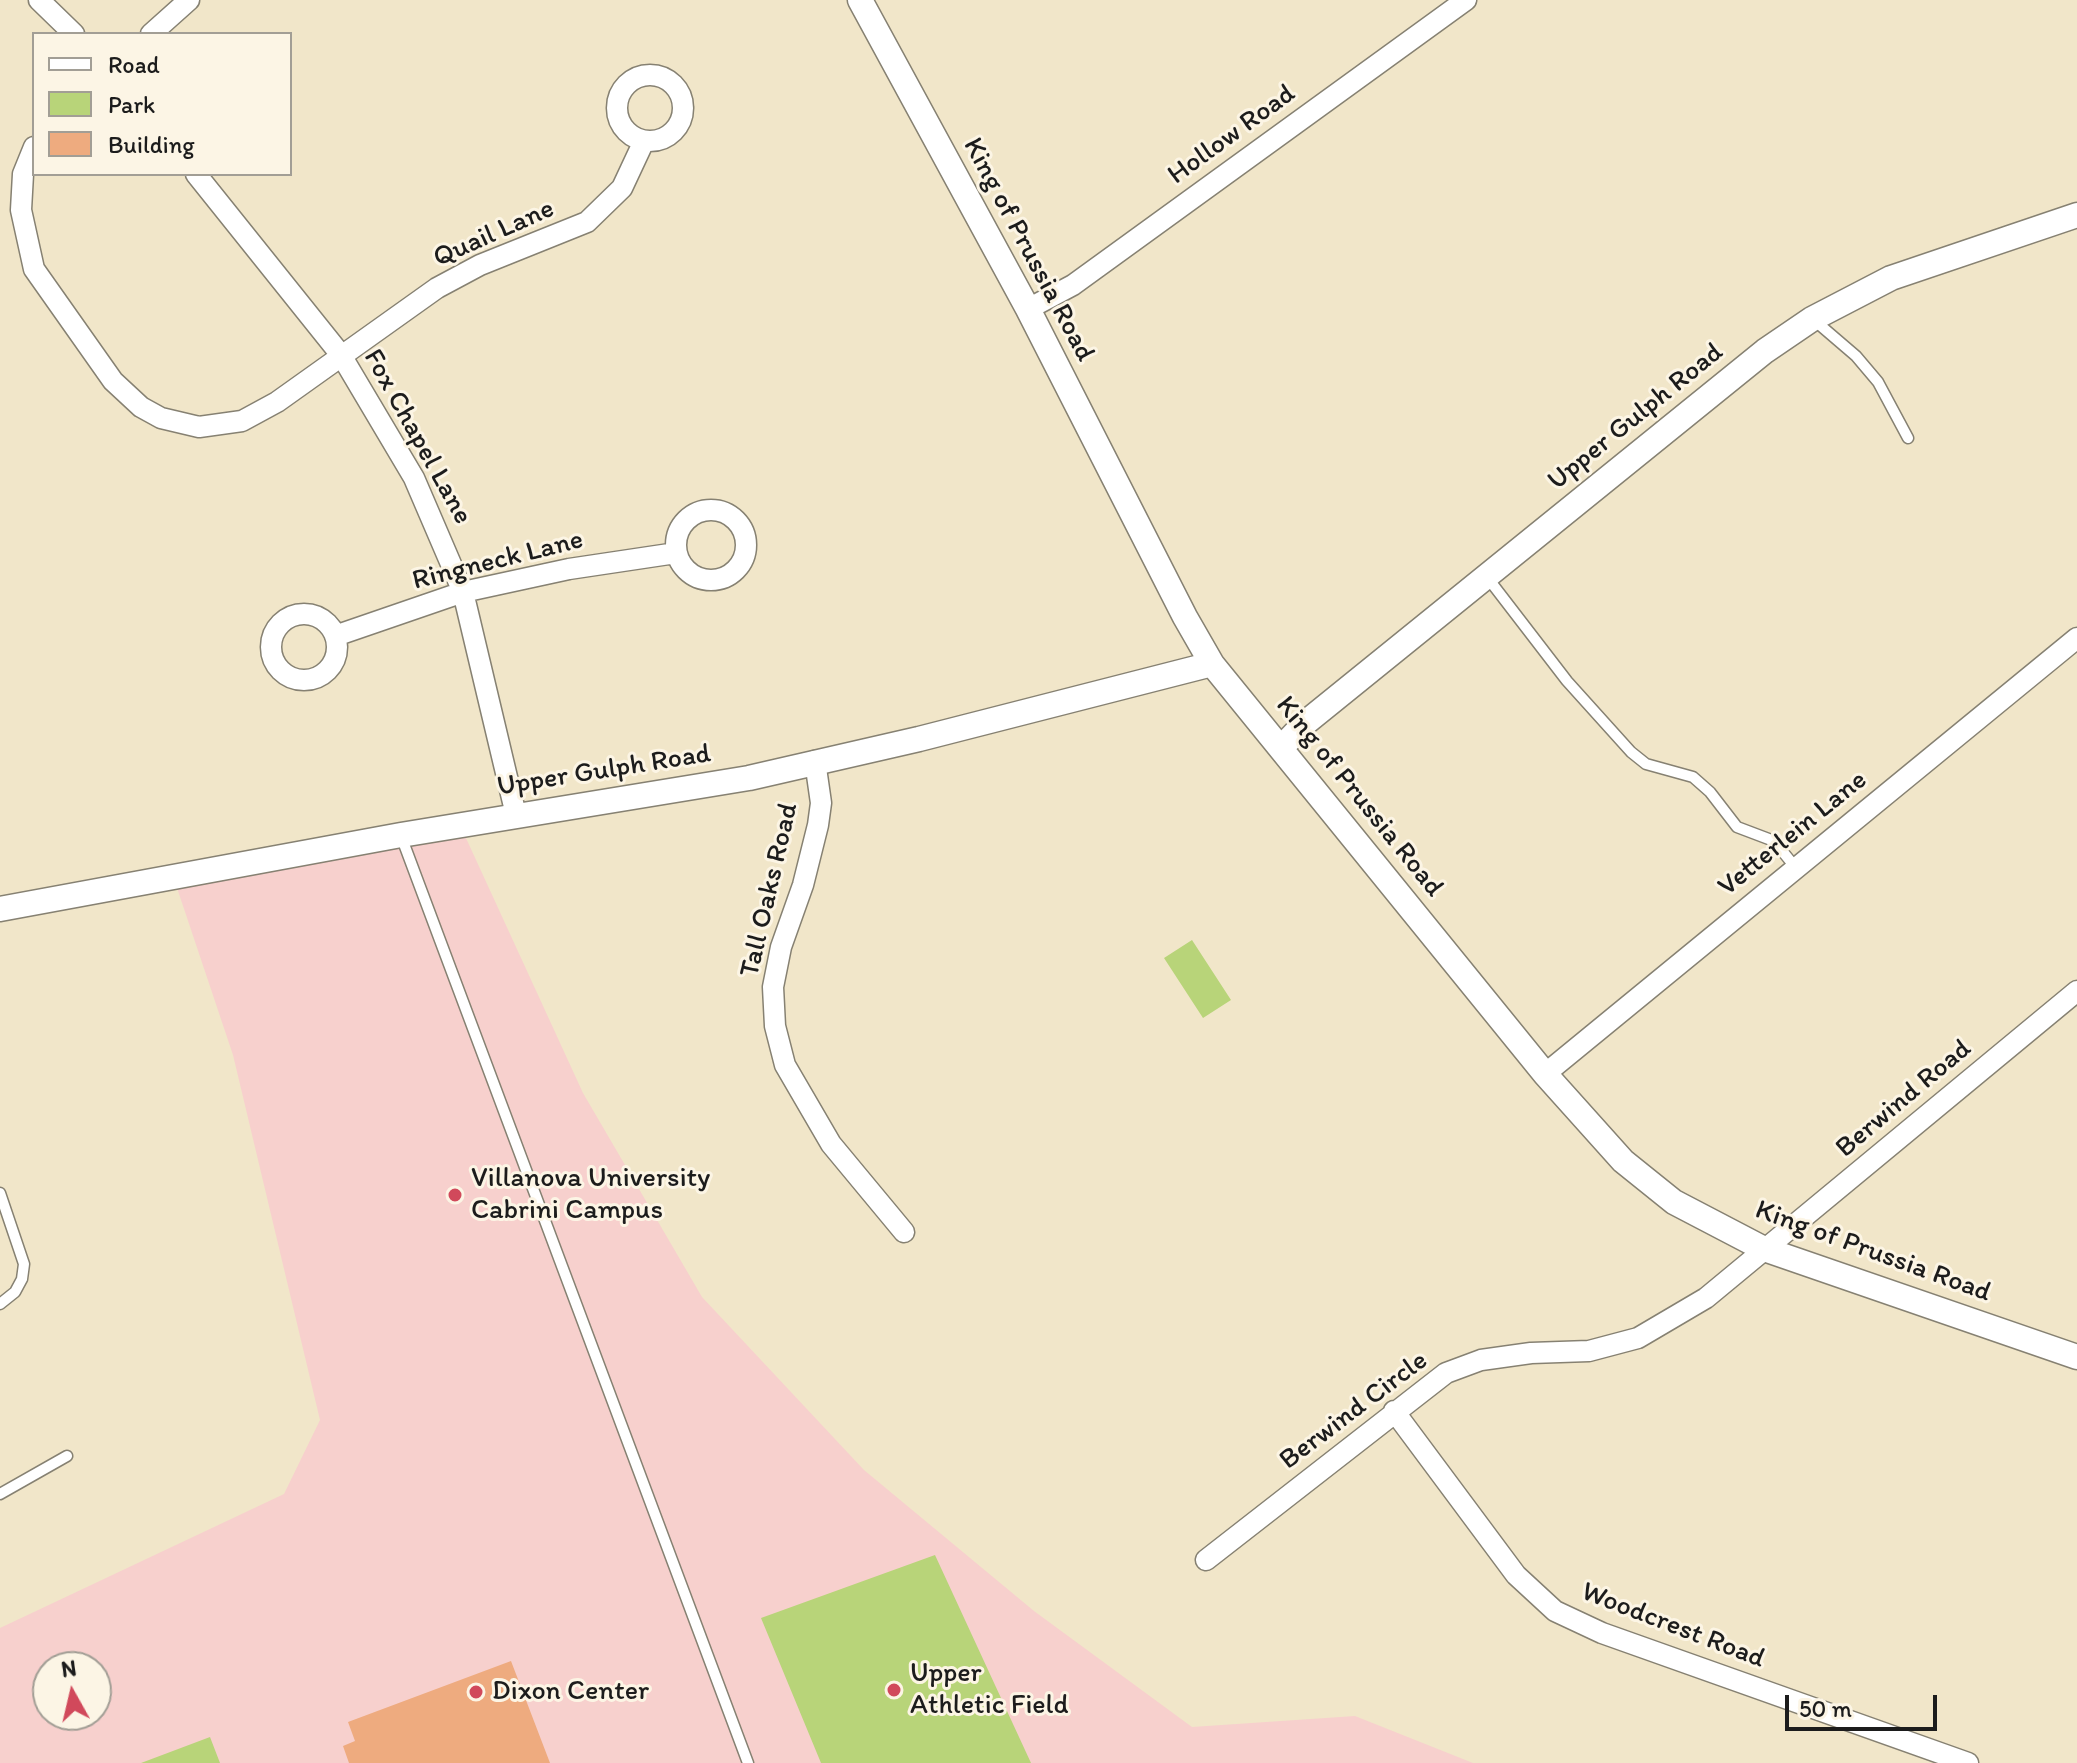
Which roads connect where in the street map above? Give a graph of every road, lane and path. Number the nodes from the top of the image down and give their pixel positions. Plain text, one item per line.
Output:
1 (39, 0) edge
2 (189, 0) edge
3 (860, 0) edge
4 (1466, 0) edge
5 (72, 32) edge
6 (153, 32) edge
7 (644, 141) dead end
8 (32, 152) edge
9 (198, 176) edge
10 (2077, 215) edge
11 (1028, 309) junction
12 (1812, 319) junction
13 (341, 355) junction
14 (1908, 438) dead end
15 (676, 553) dead end
16 (1487, 577) junction
17 (463, 592) junction
18 (335, 636) dead end
19 (2077, 638) edge
20 (1212, 664) junction
21 (1281, 748) junction
22 (815, 761) junction
23 (516, 815) junction
24 (401, 835) junction
25 (1796, 868) junction
26 (0, 909) edge
27 (2077, 991) edge
28 (1545, 1074) junction
29 (0, 1193) edge
30 (904, 1232) dead end
31 (1764, 1249) junction
32 (0, 1304) edge
33 (2077, 1357) edge
34 (1394, 1411) junction
35 (67, 1456) dead end
36 (0, 1494) edge
37 (1206, 1560) dead end
38 (748, 1763) edge
39 (1968, 1763) edge

1 - 5 street
2 - 6 street
3 - 11 street, King of Prussia Road
4 - 11 street, Hollow Road
7 - 13 street, Quail Lane
8 - 13 street, Quail Lane
9 - 13 street, Fox Chapel Lane
10 - 12 street, Upper Gulph Road
11 - 20 street, King of Prussia Road
12 - 14 lane
12 - 16 street, Upper Gulph Road
13 - 17 street, Fox Chapel Lane
15 - 17 street, Ringneck Lane
16 - 21 street, Upper Gulph Road
16 - 25 lane
17 - 18 street, Ringneck Lane
17 - 23 street, Fox Chapel Lane
19 - 25 street, Vetterlein Lane
20 - 21 street, King of Prussia Road
20 - 22 street, Upper Gulph Road
21 - 28 street, King of Prussia Road
22 - 23 street, Upper Gulph Road
22 - 30 street, Tall Oaks Road
23 - 24 street, Upper Gulph Road
24 - 26 street, Upper Gulph Road
24 - 38 lane
25 - 28 street, Vetterlein Lane
27 - 31 street, Berwind Road
28 - 31 street, King of Prussia Road
29 - 32 lane
31 - 33 street, King of Prussia Road
31 - 34 street, Berwind Circle
34 - 37 street, Berwind Circle
34 - 39 street, Woodcrest Road
35 - 36 lane

